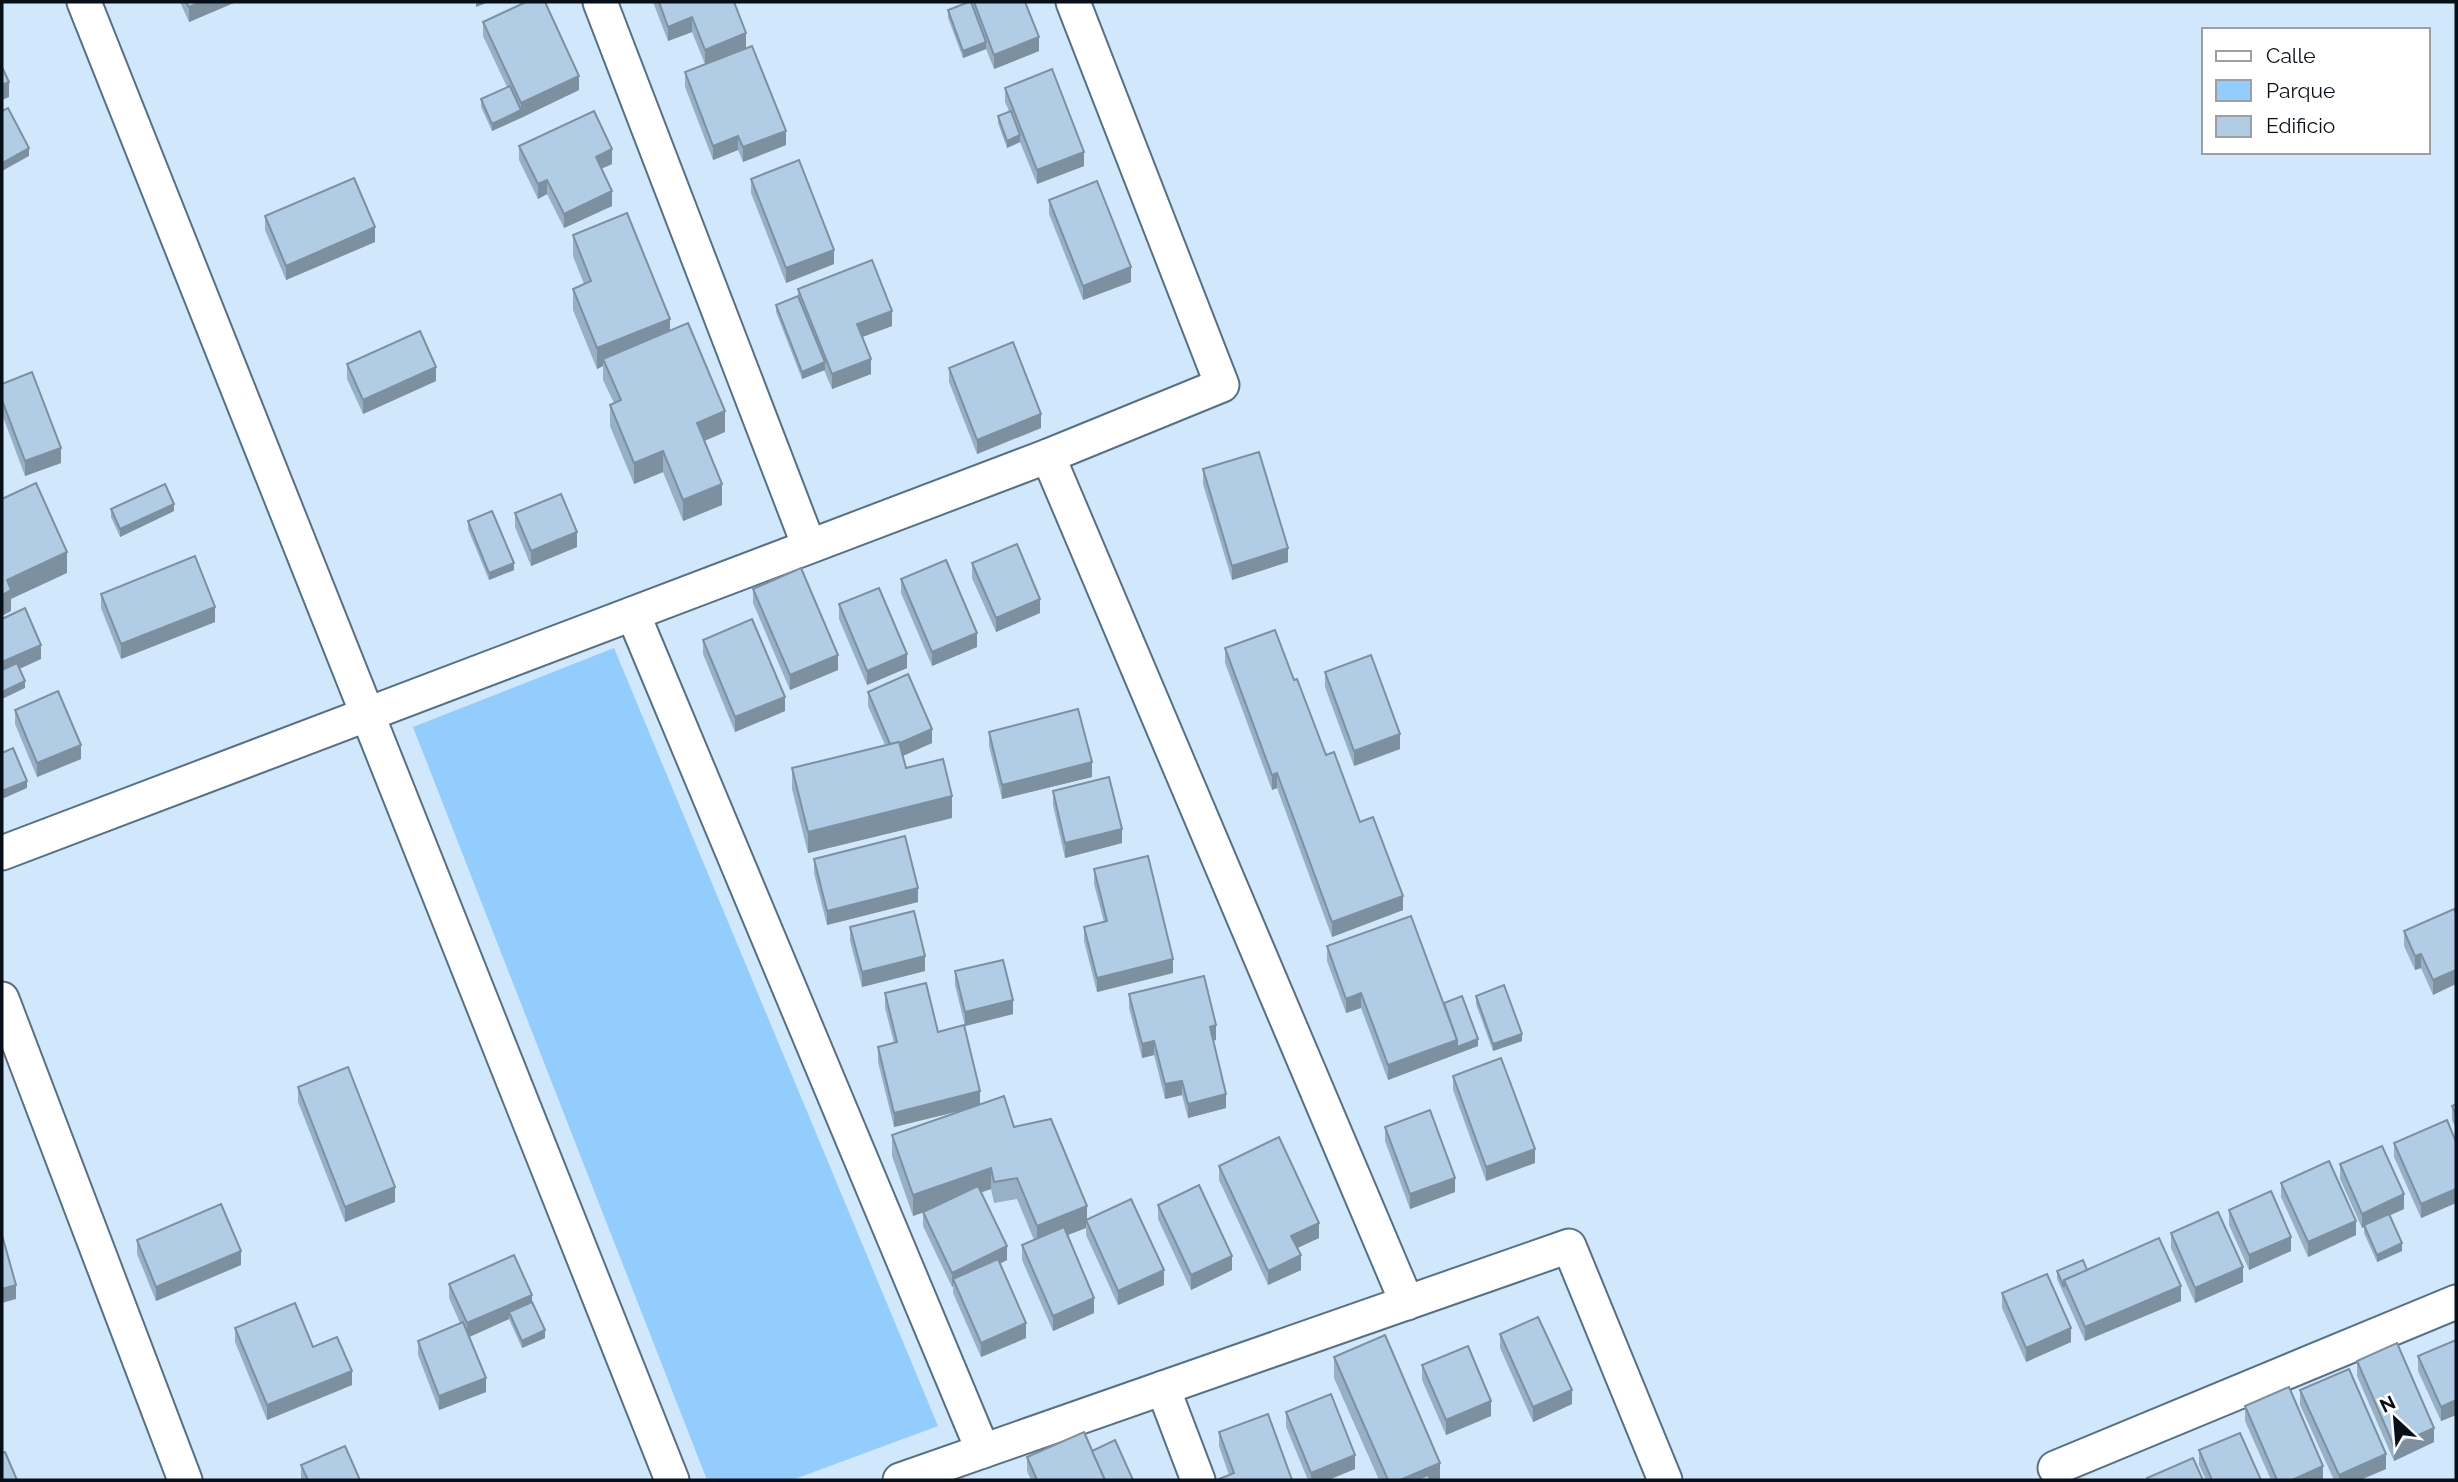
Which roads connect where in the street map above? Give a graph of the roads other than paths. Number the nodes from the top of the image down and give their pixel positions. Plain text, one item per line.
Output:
1 (84, 2) edge
2 (600, 2) edge
3 (1073, 2) edge
4 (1048, 456) junction
5 (808, 546) junction
6 (633, 614) junction
7 (367, 714) junction
8 (2, 853) edge
9 (2, 999) edge
10 (2456, 1302) edge
11 (1406, 1303) junction
12 (1163, 1388) junction
13 (983, 1451) junction
14 (2055, 1468) dead end
15 (185, 1480) edge
16 (671, 1480) edge
17 (900, 1480) edge
18 (1198, 1480) edge
19 (1665, 1480) edge

1 - 7 street
2 - 5 street
3 - 4 street
4 - 5 street
4 - 11 street
5 - 6 street
6 - 7 street
6 - 13 street
7 - 8 street
7 - 16 street
9 - 15 street
10 - 14 street
11 - 12 street
11 - 19 street
12 - 13 street
12 - 18 street
13 - 17 street

